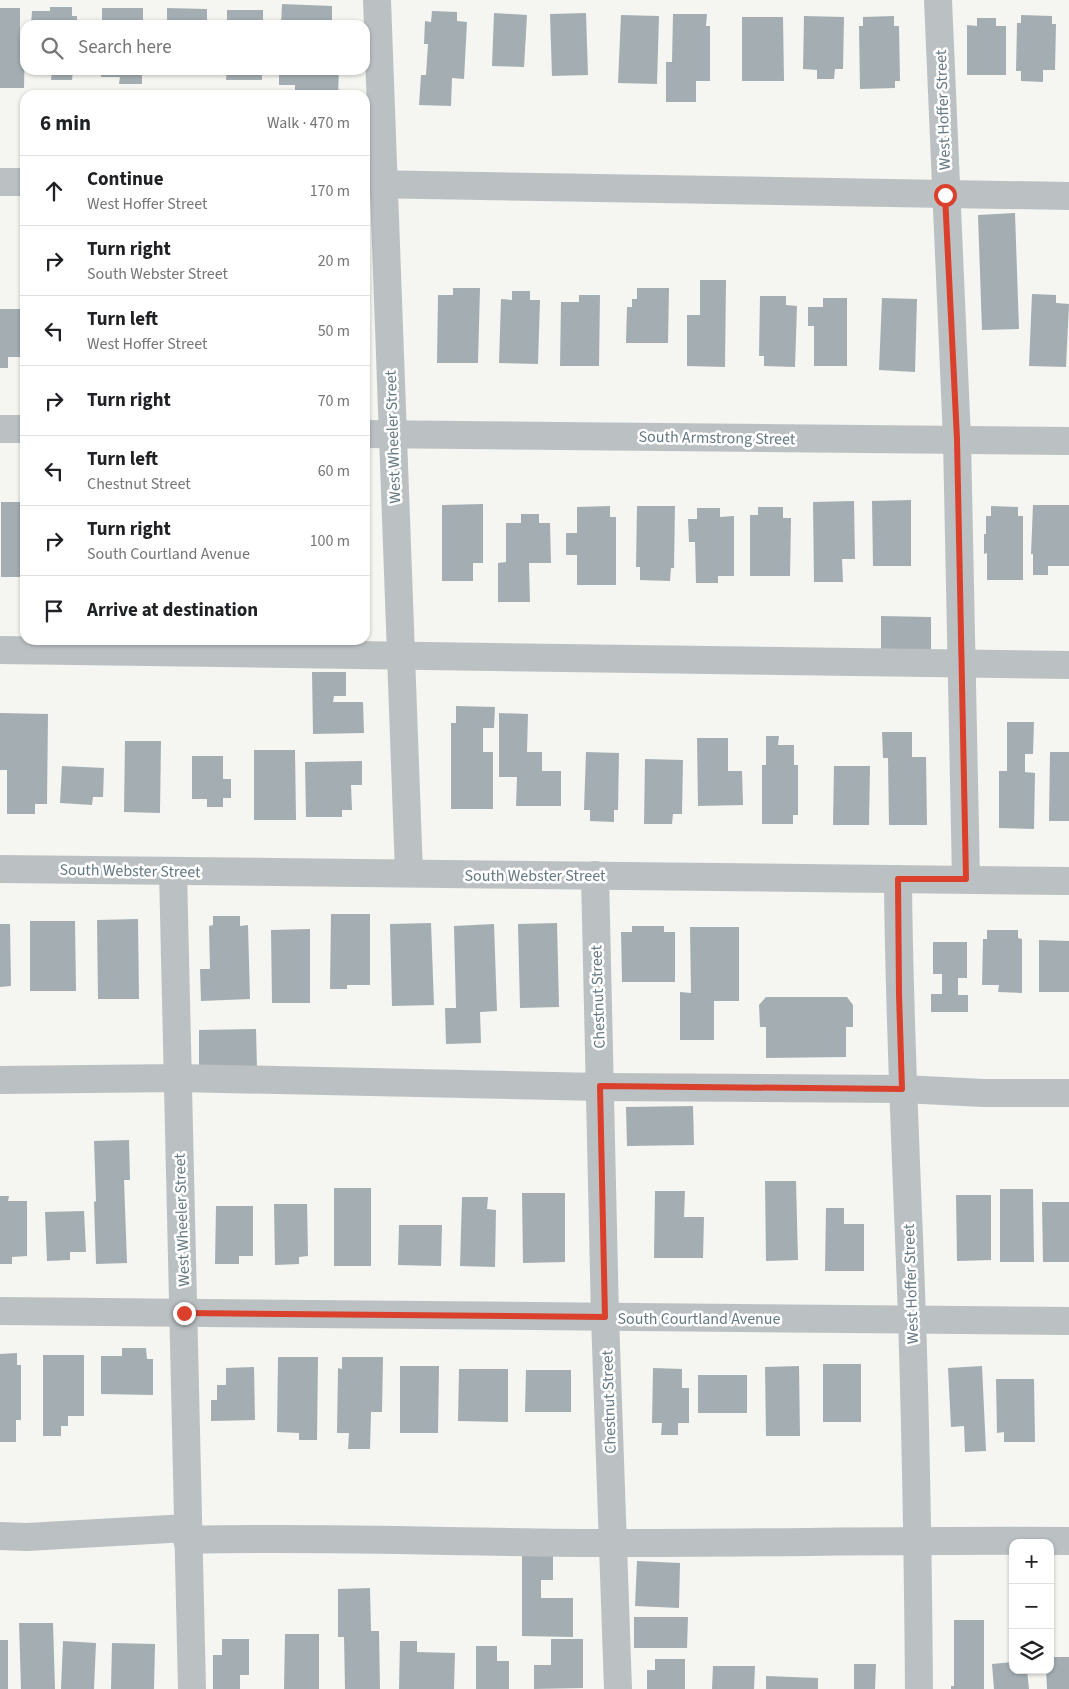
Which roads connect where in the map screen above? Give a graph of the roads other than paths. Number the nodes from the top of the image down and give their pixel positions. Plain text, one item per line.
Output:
1 (377, 0) edge
2 (938, 0) edge
3 (0, 182) edge
4 (20, 182) edge
5 (374, 184) edge
6 (945, 195) junction
7 (1069, 196) edge
8 (0, 429) edge
9 (20, 429) edge
10 (378, 434) edge
11 (957, 439) junction
12 (1069, 441) edge
13 (0, 650) edge
14 (402, 656) junction
15 (961, 664) junction
16 (1069, 665) edge
17 (0, 869) edge
18 (173, 871) junction
19 (409, 874) junction
20 (595, 875) junction
21 (898, 879) junction
22 (966, 879) junction
23 (1069, 881) edge
24 (178, 1078) junction
25 (0, 1080) edge
26 (600, 1086) junction
27 (902, 1089) junction
28 (1069, 1093) edge
29 (0, 1311) edge
30 (184, 1313) junction
31 (605, 1317) junction
32 (912, 1320) junction
33 (1069, 1321) edge
34 (187, 1534) junction
35 (0, 1536) edge
36 (918, 1540) junction
37 (1069, 1541) edge
38 (612, 1543) junction
39 (192, 1689) edge
40 (618, 1689) edge
41 (919, 1689) edge

1 - 5 street, West Wheeler Street
2 - 6 street, West Hoffer Street
3 - 4 street
5 - 6 street
5 - 10 street, West Wheeler Street
6 - 7 street
6 - 11 street, West Hoffer Street
8 - 9 street
10 - 11 street, South Armstrong Street
10 - 14 street, West Wheeler Street
11 - 12 street, South Armstrong Street
11 - 15 street, West Hoffer Street
13 - 14 street
14 - 15 street
14 - 19 street, West Wheeler Street
15 - 16 street
15 - 22 street, West Hoffer Street
17 - 18 street, South Webster Street
18 - 19 street, South Webster Street
18 - 24 street, West Wheeler Street
19 - 20 street, South Webster Street
20 - 21 street, South Webster Street
20 - 26 street, Chestnut Street
21 - 22 street, South Webster Street
21 - 27 street, West Hoffer Street
22 - 23 street, South Webster Street
24 - 25 street
24 - 26 street
24 - 30 street, West Wheeler Street
26 - 27 street
26 - 31 street, Chestnut Street
27 - 28 street
27 - 32 street, West Hoffer Street
29 - 30 street, South Courtland Avenue
30 - 31 street, South Courtland Avenue
30 - 34 street, West Wheeler Street
31 - 32 street, South Courtland Avenue
31 - 38 street, Chestnut Street
32 - 33 street, South Courtland Avenue
32 - 36 street, West Hoffer Street
34 - 35 street
34 - 38 street
34 - 39 street, West Wheeler Street
36 - 37 street
36 - 38 street
36 - 41 street, West Hoffer Street
38 - 40 street, Chestnut Street

